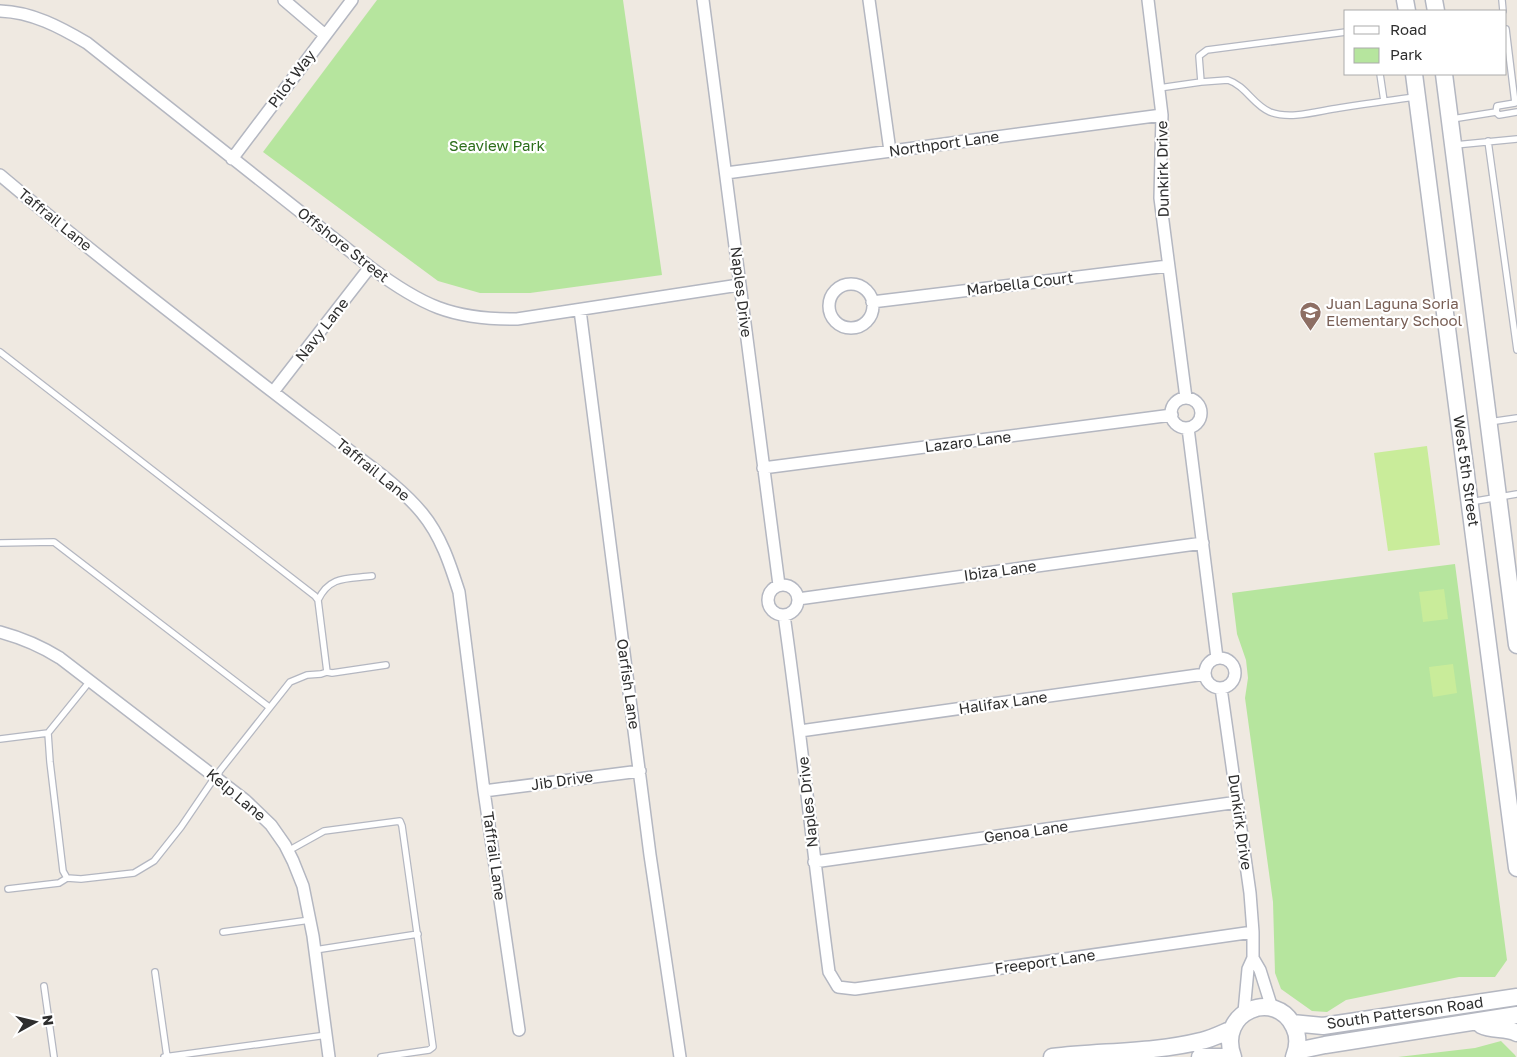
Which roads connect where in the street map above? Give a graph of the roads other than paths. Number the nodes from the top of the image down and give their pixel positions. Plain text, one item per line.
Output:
1 (284, 0) edge
2 (352, 0) edge
3 (703, 0) edge
4 (869, 0) edge
5 (1148, 0) edge
6 (0, 11) edge
7 (1344, 32) edge
8 (325, 35) junction
9 (1507, 36) edge
10 (1380, 75) edge
11 (1414, 75) edge
12 (1444, 75) edge
13 (1201, 82) junction
14 (1159, 88) junction
15 (1416, 96) junction
16 (1384, 101) junction
17 (1496, 112) junction
18 (1517, 112) edge
19 (1162, 115) junction
20 (1450, 119) junction
21 (1517, 139) edge
22 (1488, 141) junction
23 (1453, 145) junction
24 (890, 152) junction
25 (232, 159) junction
26 (726, 173) junction
27 (0, 175) edge
28 (1168, 266) junction
29 (370, 267) junction
30 (739, 285) junction
31 (872, 302) dead end
32 (580, 310) junction
33 (1517, 350) edge
34 (0, 352) edge
35 (273, 392) junction
36 (1186, 398) junction
37 (1172, 415) junction
38 (1517, 418) edge
39 (1488, 422) junction
40 (1188, 428) junction
41 (764, 468) junction
42 (1517, 494) edge
43 (1497, 496) junction
44 (1470, 502) junction
45 (0, 543) edge
46 (1203, 543) junction
47 (372, 576) dead end
48 (779, 585) junction
49 (798, 599) junction
50 (318, 600) junction
51 (784, 615) junction
52 (1515, 619) edge
53 (0, 632) edge
54 (1517, 645) edge
55 (1217, 658) junction
56 (386, 666) dead end
57 (327, 672) junction
58 (1205, 674) junction
59 (90, 680) junction
60 (1221, 688) junction
61 (269, 707) junction
62 (800, 732) junction
63 (48, 734) junction
64 (0, 740) edge
65 (640, 770) junction
66 (215, 777) junction
67 (484, 791) junction
68 (1238, 802) junction
69 (288, 851) junction
70 (814, 862) junction
71 (1517, 868) edge
72 (66, 878) junction
73 (8, 889) dead end
74 (310, 920) junction
75 (223, 932) dead end
76 (1253, 932) junction
77 (418, 934) junction
78 (315, 950) junction
79 (1253, 958) junction
80 (155, 972) dead end
81 (44, 986) dead end
82 (838, 987) joint
83 (1517, 997) edge
84 (1272, 1008) junction
85 (1244, 1012) junction
86 (1517, 1015) edge
87 (1474, 1022) junction
88 (1292, 1023) junction
89 (519, 1030) dead end
90 (1230, 1030) junction
91 (1517, 1033) edge
92 (326, 1035) junction
93 (1295, 1054) edge
94 (54, 1057) edge
95 (165, 1057) edge
96 (329, 1057) edge
97 (381, 1057) edge
98 (680, 1057) edge
99 (1052, 1057) edge
100 (1200, 1057) edge
101 (1227, 1057) edge
102 (1233, 1057) edge

1 - 8 street
2 - 8 street, Pilot Way
3 - 26 street, Naples Drive
4 - 24 street
5 - 14 street, Dunkirk Drive
6 - 25 street, Offshore Street
7 - 13 lane
8 - 25 street, Pilot Way
9 - 17 lane
10 - 16 lane
11 - 15 main road, West 5th Street
12 - 20 main road, West 5th Street
13 - 14 lane
13 - 16 lane
14 - 19 street, Dunkirk Drive
15 - 16 lane
15 - 44 main road, West 5th Street
17 - 18 lane
17 - 20 lane
19 - 24 street, Northport Lane
19 - 28 street, Dunkirk Drive
20 - 23 main road, West 5th Street
21 - 22 lane
22 - 23 lane
22 - 33 lane
23 - 39 main road, West 5th Street
24 - 26 street, Northport Lane
25 - 29 street, Offshore Street
26 - 30 street, Naples Drive
27 - 35 street, Taffrail Lane
28 - 31 street, Marbella Court
28 - 36 street, Dunkirk Drive
29 - 32 street, Offshore Street
29 - 35 street, Navy Lane
30 - 32 street, Offshore Street
30 - 41 street, Naples Drive
32 - 65 street, Oarfish Lane
34 - 50 lane
35 - 67 street, Taffrail Lane
36 - 37 street
36 - 40 street
37 - 40 street
37 - 41 street, Lazaro Lane
38 - 39 lane
39 - 43 main road, West 5th Street
40 - 46 street
41 - 48 street, Naples Drive
42 - 43 lane
43 - 44 lane
43 - 52 main road, West 5th Street
44 - 71 main road, West 5th Street
45 - 61 lane
46 - 49 street, Ibiza Lane
46 - 55 street
47 - 50 lane
48 - 49 street
48 - 51 street
49 - 51 street
50 - 57 lane
51 - 62 street, Naples Drive
52 - 54 main road, West 5th Street
53 - 59 street, Kelp Lane
55 - 58 street
55 - 60 street
56 - 57 lane
57 - 61 lane
58 - 60 street
58 - 62 street, Halifax Lane
59 - 63 lane
59 - 66 street, Kelp Lane
60 - 68 street, Dunkirk Drive
61 - 66 lane
62 - 70 street, Naples Drive
63 - 64 lane
63 - 72 lane
65 - 67 street, Jib Drive
65 - 98 street, Oarfish Lane
66 - 69 street, Kelp Lane
66 - 72 lane
67 - 89 street, Taffrail Lane
68 - 70 street, Genoa Lane
68 - 76 street, Dunkirk Drive
69 - 74 street, Kelp Lane
69 - 77 lane
70 - 82 street, Naples Drive
72 - 73 lane
74 - 75 lane
74 - 78 street, Kelp Lane
76 - 79 street, Dunkirk Drive
76 - 82 street, Freeport Lane
77 - 78 lane
77 - 97 lane
78 - 92 street, Kelp Lane
79 - 84 street, Dunkirk Drive
79 - 85 street, Dunkirk Drive
80 - 95 lane
81 - 94 lane
83 - 88 main road, South Patterson Road
84 - 85 main road
84 - 88 main road
85 - 90 main road
86 - 87 main road, South Patterson Road
87 - 91 main road
87 - 93 main road, South Patterson Road
88 - 93 main road
90 - 99 main road
90 - 102 main road
92 - 95 lane
92 - 96 street, Kelp Lane
100 - 101 main road

